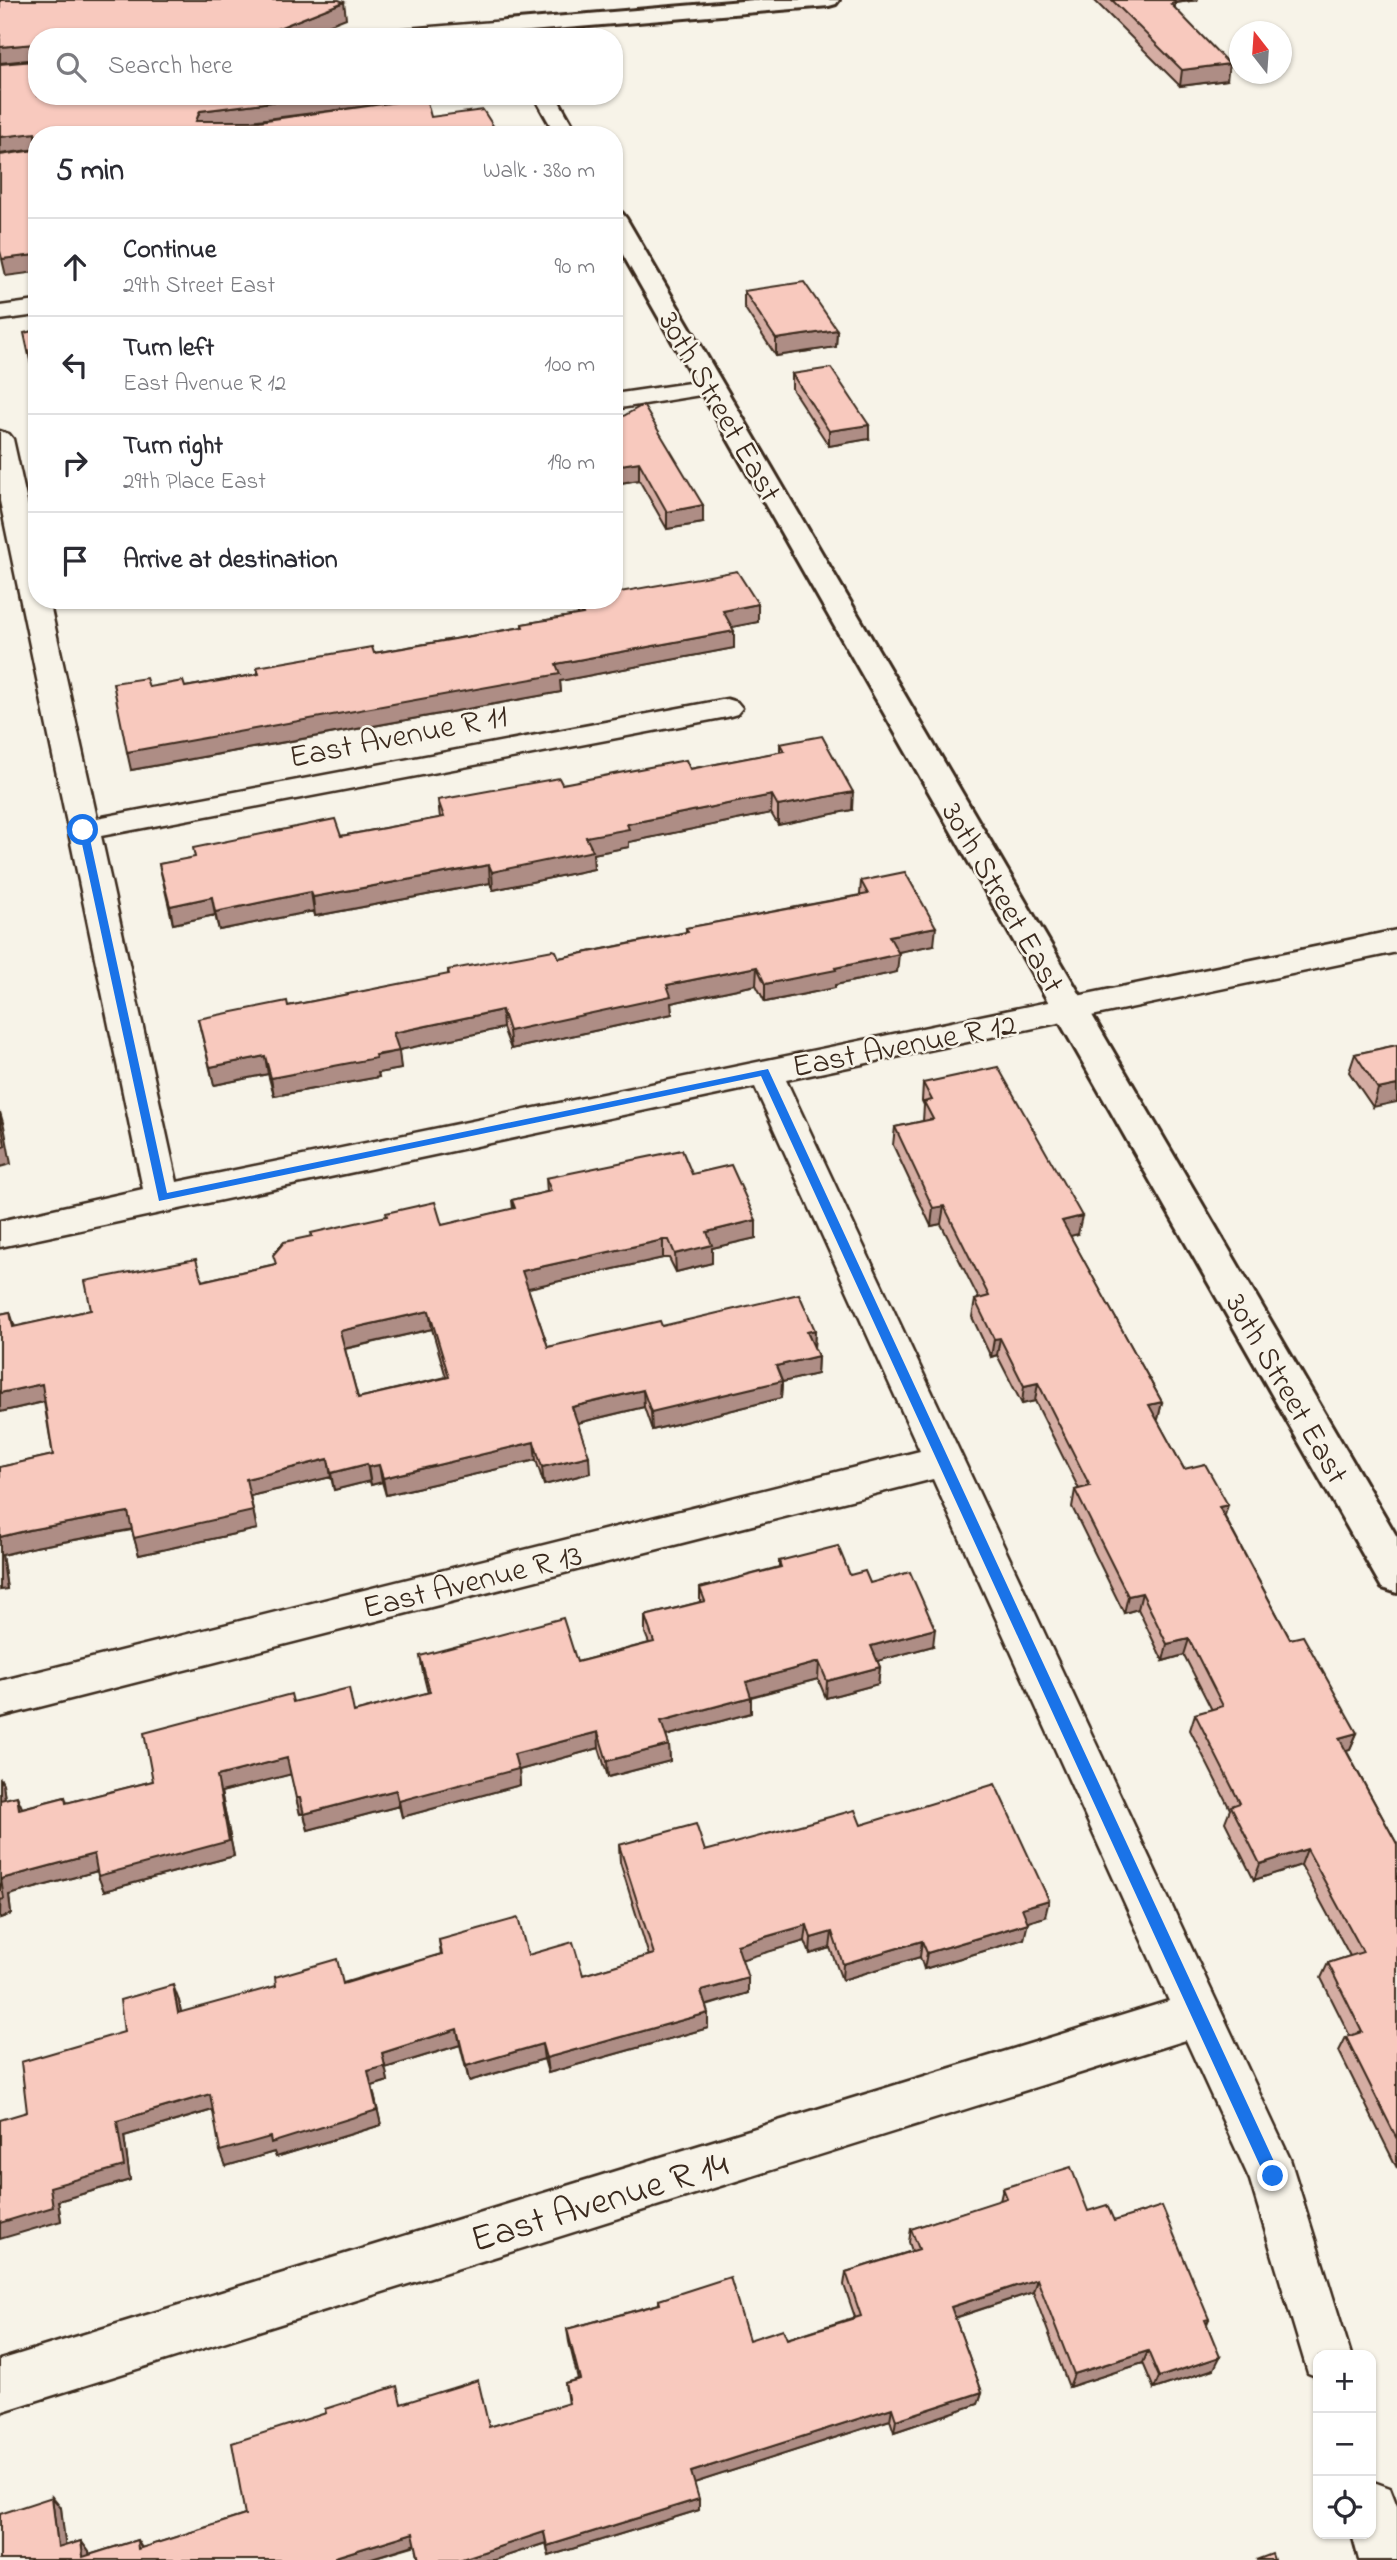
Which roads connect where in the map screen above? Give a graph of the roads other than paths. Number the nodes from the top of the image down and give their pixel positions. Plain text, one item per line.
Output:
1 (829, 0) edge
2 (505, 24) edge
3 (467, 28) edge
4 (550, 105) edge
5 (562, 126) edge
6 (623, 234) edge
7 (28, 309) edge
8 (0, 313) edge
9 (710, 387) junction
10 (623, 401) edge
11 (0, 439) edge
12 (26, 498) edge
13 (45, 609) edge
14 (727, 709) dead end
15 (83, 830) junction
16 (1397, 942) edge
17 (1069, 1010) junction
18 (765, 1072) junction
19 (163, 1198) junction
20 (0, 1234) edge
21 (943, 1461) junction
22 (1397, 1575) edge
23 (0, 1699) edge
24 (1199, 2014) junction
25 (1325, 2350) edge
26 (0, 2386) edge
27 (1376, 2525) edge
28 (1386, 2560) edge

1 - 2 street
2 - 3 street
4 - 5 street
6 - 9 street, 30th Street East
7 - 8 street
9 - 10 street
9 - 17 street, 30th Street East
11 - 12 street
13 - 15 street
14 - 15 street, East Avenue R 11
15 - 19 street
16 - 17 street, East Avenue R 12
17 - 18 street, East Avenue R 12
17 - 22 street, 30th Street East
18 - 19 street, East Avenue R 12
18 - 21 street
19 - 20 street, East Avenue R 12
21 - 23 street, East Avenue R 13
21 - 24 street
24 - 25 street
24 - 26 street, East Avenue R 14
27 - 28 street

